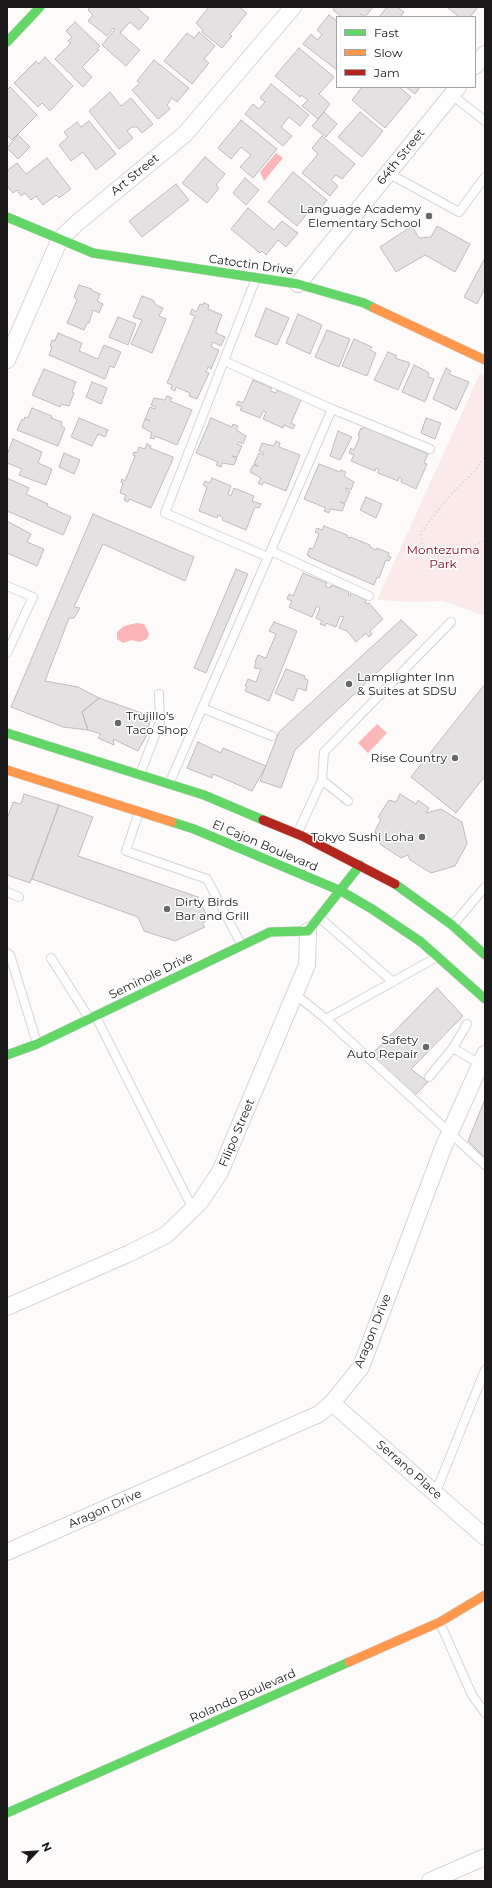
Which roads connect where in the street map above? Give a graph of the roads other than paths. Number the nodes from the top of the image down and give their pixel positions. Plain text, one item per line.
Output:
1 (40, 7) edge
2 (293, 7) edge
3 (7, 42) edge
4 (485, 54) edge
5 (476, 65) edge
6 (455, 91) edge
7 (485, 121) edge
8 (388, 173) junction
9 (485, 177) edge
10 (7, 217) edge
11 (60, 239) junction
12 (256, 277) junction
13 (298, 284) junction
14 (7, 360) edge
15 (485, 360) edge
16 (224, 361) junction
17 (332, 409) junction
18 (430, 449) dead end
19 (270, 554) junction
20 (7, 586) edge
21 (369, 596) dead end
22 (451, 622) dead end
23 (7, 653) edge
24 (160, 694) dead end
25 (202, 708) junction
26 (7, 732) edge
27 (272, 736) dead end
28 (7, 770) edge
29 (140, 775) junction
30 (322, 780) junction
31 (169, 784) junction
32 (348, 801) dead end
33 (139, 811) junction
34 (297, 834) junction
35 (360, 865) junction
36 (485, 887) edge
37 (341, 891) junction
38 (7, 892) edge
39 (19, 897) dead end
40 (320, 917) junction
41 (452, 926) junction
42 (308, 931) junction
43 (242, 946) junction
44 (7, 953) edge
45 (485, 955) edge
46 (438, 957) junction
47 (51, 958) dead end
48 (393, 982) junction
49 (295, 994) junction
50 (485, 999) edge
51 (93, 1018) junction
52 (326, 1019) junction
53 (467, 1024) dead end
54 (37, 1044) junction
55 (453, 1048) junction
56 (7, 1055) edge
57 (483, 1059) edge
58 (429, 1077) dead end
59 (449, 1132) junction
60 (485, 1165) edge
61 (193, 1209) junction
62 (7, 1308) edge
63 (485, 1370) edge
64 (332, 1403) junction
65 (435, 1494) junction
66 (485, 1537) edge
67 (7, 1552) edge
68 (485, 1595) edge
69 (440, 1622) junction
70 (485, 1714) edge
71 (7, 1813) edge
72 (485, 1856) edge
73 (430, 1881) edge

1 - 3 street
2 - 11 street, Art Street
4 - 5 street
6 - 7 lane
6 - 8 street, 64th Street
8 - 9 lane
8 - 13 street, 64th Street
10 - 11 street, Catoctin Drive
11 - 12 street, Catoctin Drive
11 - 14 street, Art Street
12 - 13 street, Catoctin Drive
12 - 16 lane
13 - 15 street, Catoctin Drive
16 - 17 lane
16 - 19 lane
17 - 18 lane
17 - 19 lane
19 - 21 lane
19 - 25 lane
20 - 23 lane
22 - 30 lane
24 - 29 lane
25 - 27 lane
25 - 31 lane
26 - 29 street, El Cajon Boulevard
28 - 33 street, El Cajon Boulevard
29 - 31 street, El Cajon Boulevard
30 - 32 lane
30 - 34 lane
31 - 34 street, El Cajon Boulevard
33 - 37 street, El Cajon Boulevard
33 - 43 lane
34 - 35 street, El Cajon Boulevard
35 - 37 street
35 - 41 street, El Cajon Boulevard
36 - 41 lane
37 - 40 street
37 - 46 street, El Cajon Boulevard
38 - 39 lane
40 - 42 street
40 - 48 lane
41 - 45 street, El Cajon Boulevard
42 - 43 street, Seminole Drive
42 - 49 street, Filipo Street
43 - 51 street, Seminole Drive
44 - 54 lane
46 - 48 lane
46 - 50 street, El Cajon Boulevard
47 - 51 lane
48 - 52 lane
49 - 52 lane
49 - 61 street, Filipo Street
51 - 54 street, Seminole Drive
51 - 61 lane
52 - 59 lane
53 - 55 lane
54 - 56 street, Seminole Drive
55 - 57 lane
55 - 58 lane
57 - 59 street, Aragon Drive
59 - 60 lane
59 - 64 street, Aragon Drive
61 - 62 street, Filipo Street
63 - 65 lane
64 - 65 street, Serrano Place
64 - 67 street, Aragon Drive
65 - 66 street, Serrano Place
68 - 69 street, Rolando Boulevard
69 - 70 lane
69 - 71 street, Rolando Boulevard
72 - 73 street

